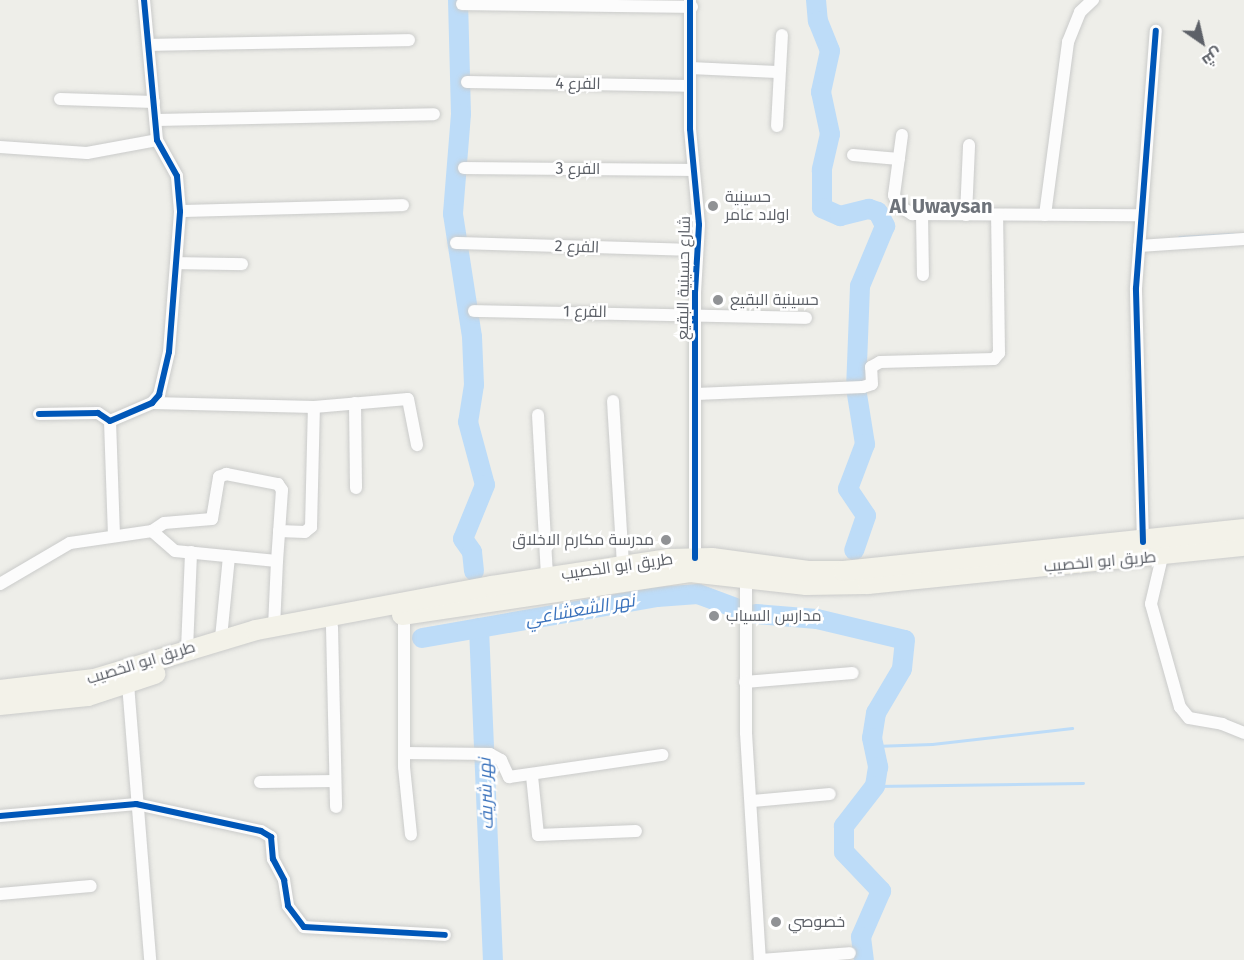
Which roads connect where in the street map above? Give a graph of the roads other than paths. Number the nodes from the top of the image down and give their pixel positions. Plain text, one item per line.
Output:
1 (144, 0) edge
2 (1093, 0) edge
3 (462, 4) dead end
4 (691, 4) edge
5 (1156, 31) dead end
6 (782, 35) dead end
7 (409, 40) dead end
8 (150, 45) junction
9 (690, 68) junction
10 (777, 72) junction
11 (467, 82) dead end
12 (689, 87) junction
13 (60, 99) dead end
14 (154, 102) junction
15 (434, 114) dead end
16 (156, 120) junction
17 (777, 126) dead end
18 (902, 135) dead end
19 (157, 141) junction
20 (969, 145) dead end
21 (0, 147) edge
22 (853, 155) dead end
23 (899, 159) junction
24 (464, 168) dead end
25 (693, 170) junction
26 (403, 205) dead end
27 (180, 211) junction
28 (922, 214) junction
29 (966, 215) junction
30 (997, 215) junction
31 (1045, 215) junction
32 (1139, 215) junction
33 (1244, 239) edge
34 (456, 243) dead end
35 (1139, 246) junction
36 (697, 250) junction
37 (176, 263) junction
38 (242, 264) dead end
39 (923, 275) dead end
40 (474, 311) dead end
41 (695, 314) junction
42 (806, 318) dead end
43 (696, 394) junction
44 (613, 401) dead end
45 (152, 403) junction
46 (355, 403) junction
47 (314, 407) junction
48 (39, 414) dead end
49 (538, 415) dead end
50 (110, 421) junction
51 (417, 445) dead end
52 (356, 488) dead end
53 (1244, 529) edge
54 (152, 531) junction
55 (279, 531) junction
56 (114, 535) junction
57 (1143, 542) junction
58 (1244, 546) edge
59 (191, 552) junction
60 (230, 556) junction
61 (1162, 556) junction
62 (695, 558) junction
63 (277, 561) junction
64 (623, 566) junction
65 (942, 568) junction
66 (547, 578) junction
67 (746, 578) junction
68 (0, 584) edge
69 (405, 615) junction
70 (274, 626) junction
71 (332, 627) junction
72 (221, 638) junction
73 (187, 649) junction
74 (853, 673) dead end
75 (745, 682) junction
76 (128, 684) junction
77 (0, 690) edge
78 (64, 692) junction
79 (0, 705) edge
80 (1244, 733) edge
81 (404, 753) junction
82 (662, 755) dead end
83 (532, 776) junction
84 (335, 781) junction
85 (260, 782) dead end
86 (830, 794) dead end
87 (753, 801) junction
88 (136, 804) junction
89 (336, 807) dead end
90 (0, 816) edge
91 (636, 831) dead end
92 (411, 835) dead end
93 (92, 886) dead end
94 (0, 894) edge
95 (445, 935) dead end
96 (850, 953) dead end
97 (150, 960) edge
98 (760, 960) edge

1 - 8 street
2 - 31 street
3 - 4 street
4 - 9 street, شارع حسينية البقيع
5 - 32 street
6 - 10 street
7 - 8 street
8 - 14 street
9 - 10 street
9 - 12 street, شارع حسينية البقيع
10 - 17 street
11 - 12 street, الفرع 4
12 - 25 street, شارع حسينية البقيع
13 - 14 street
14 - 16 street
15 - 16 street
16 - 19 street
18 - 23 street
19 - 21 street
19 - 27 street
20 - 29 street
22 - 23 street
23 - 28 street
24 - 25 street, الفرع 3
25 - 36 street, شارع حسينية البقيع
26 - 27 street
27 - 37 street
28 - 29 street
28 - 39 street
29 - 30 street
30 - 31 street
30 - 43 street
31 - 32 street
32 - 35 street
33 - 35 street
34 - 36 street, الفرع 2
35 - 57 street
36 - 41 street, شارع حسينية البقيع
37 - 38 street
37 - 45 street
40 - 41 street, الفرع 1
41 - 42 street, الفرع 1
41 - 43 street, شارع حسينية البقيع
43 - 62 street, شارع حسينية البقيع
44 - 64 street
45 - 47 street
45 - 50 street
46 - 47 street
46 - 51 street
46 - 52 street
47 - 55 street
48 - 50 street
49 - 66 street
50 - 56 street
53 - 57 main road, طريق ابو الخصيب
54 - 55 street
54 - 56 street
54 - 59 street
55 - 63 street
56 - 68 street
57 - 65 main road, طريق ابو الخصيب
58 - 61 main road, طريق ابو الخصيب
59 - 60 street
59 - 73 street
60 - 63 street
60 - 72 street
61 - 65 main road, طريق ابو الخصيب
61 - 80 street
62 - 64 main road, طريق ابو الخصيب
62 - 65 main road, طريق ابو الخصيب
63 - 70 street
64 - 66 main road, طريق ابو الخصيب
65 - 67 main road, طريق ابو الخصيب
66 - 70 main road, طريق ابو الخصيب
67 - 69 main road, طريق ابو الخصيب
67 - 75 street
69 - 71 main road, طريق ابو الخصيب
69 - 81 street
70 - 72 main road, طريق ابو الخصيب
71 - 76 main road, طريق ابو الخصيب
71 - 84 street
72 - 73 main road, طريق ابو الخصيب
73 - 78 main road, طريق ابو الخصيب
74 - 75 street
75 - 87 street
76 - 78 main road, طريق ابو الخصيب
76 - 88 street
77 - 78 main road, طريق ابو الخصيب
78 - 79 main road, طريق ابو الخصيب
81 - 83 street
81 - 92 street
82 - 83 street
83 - 91 street
84 - 85 street
84 - 89 street
86 - 87 street
87 - 98 street
88 - 90 street
88 - 95 street
88 - 97 street
93 - 94 street
96 - 98 street

